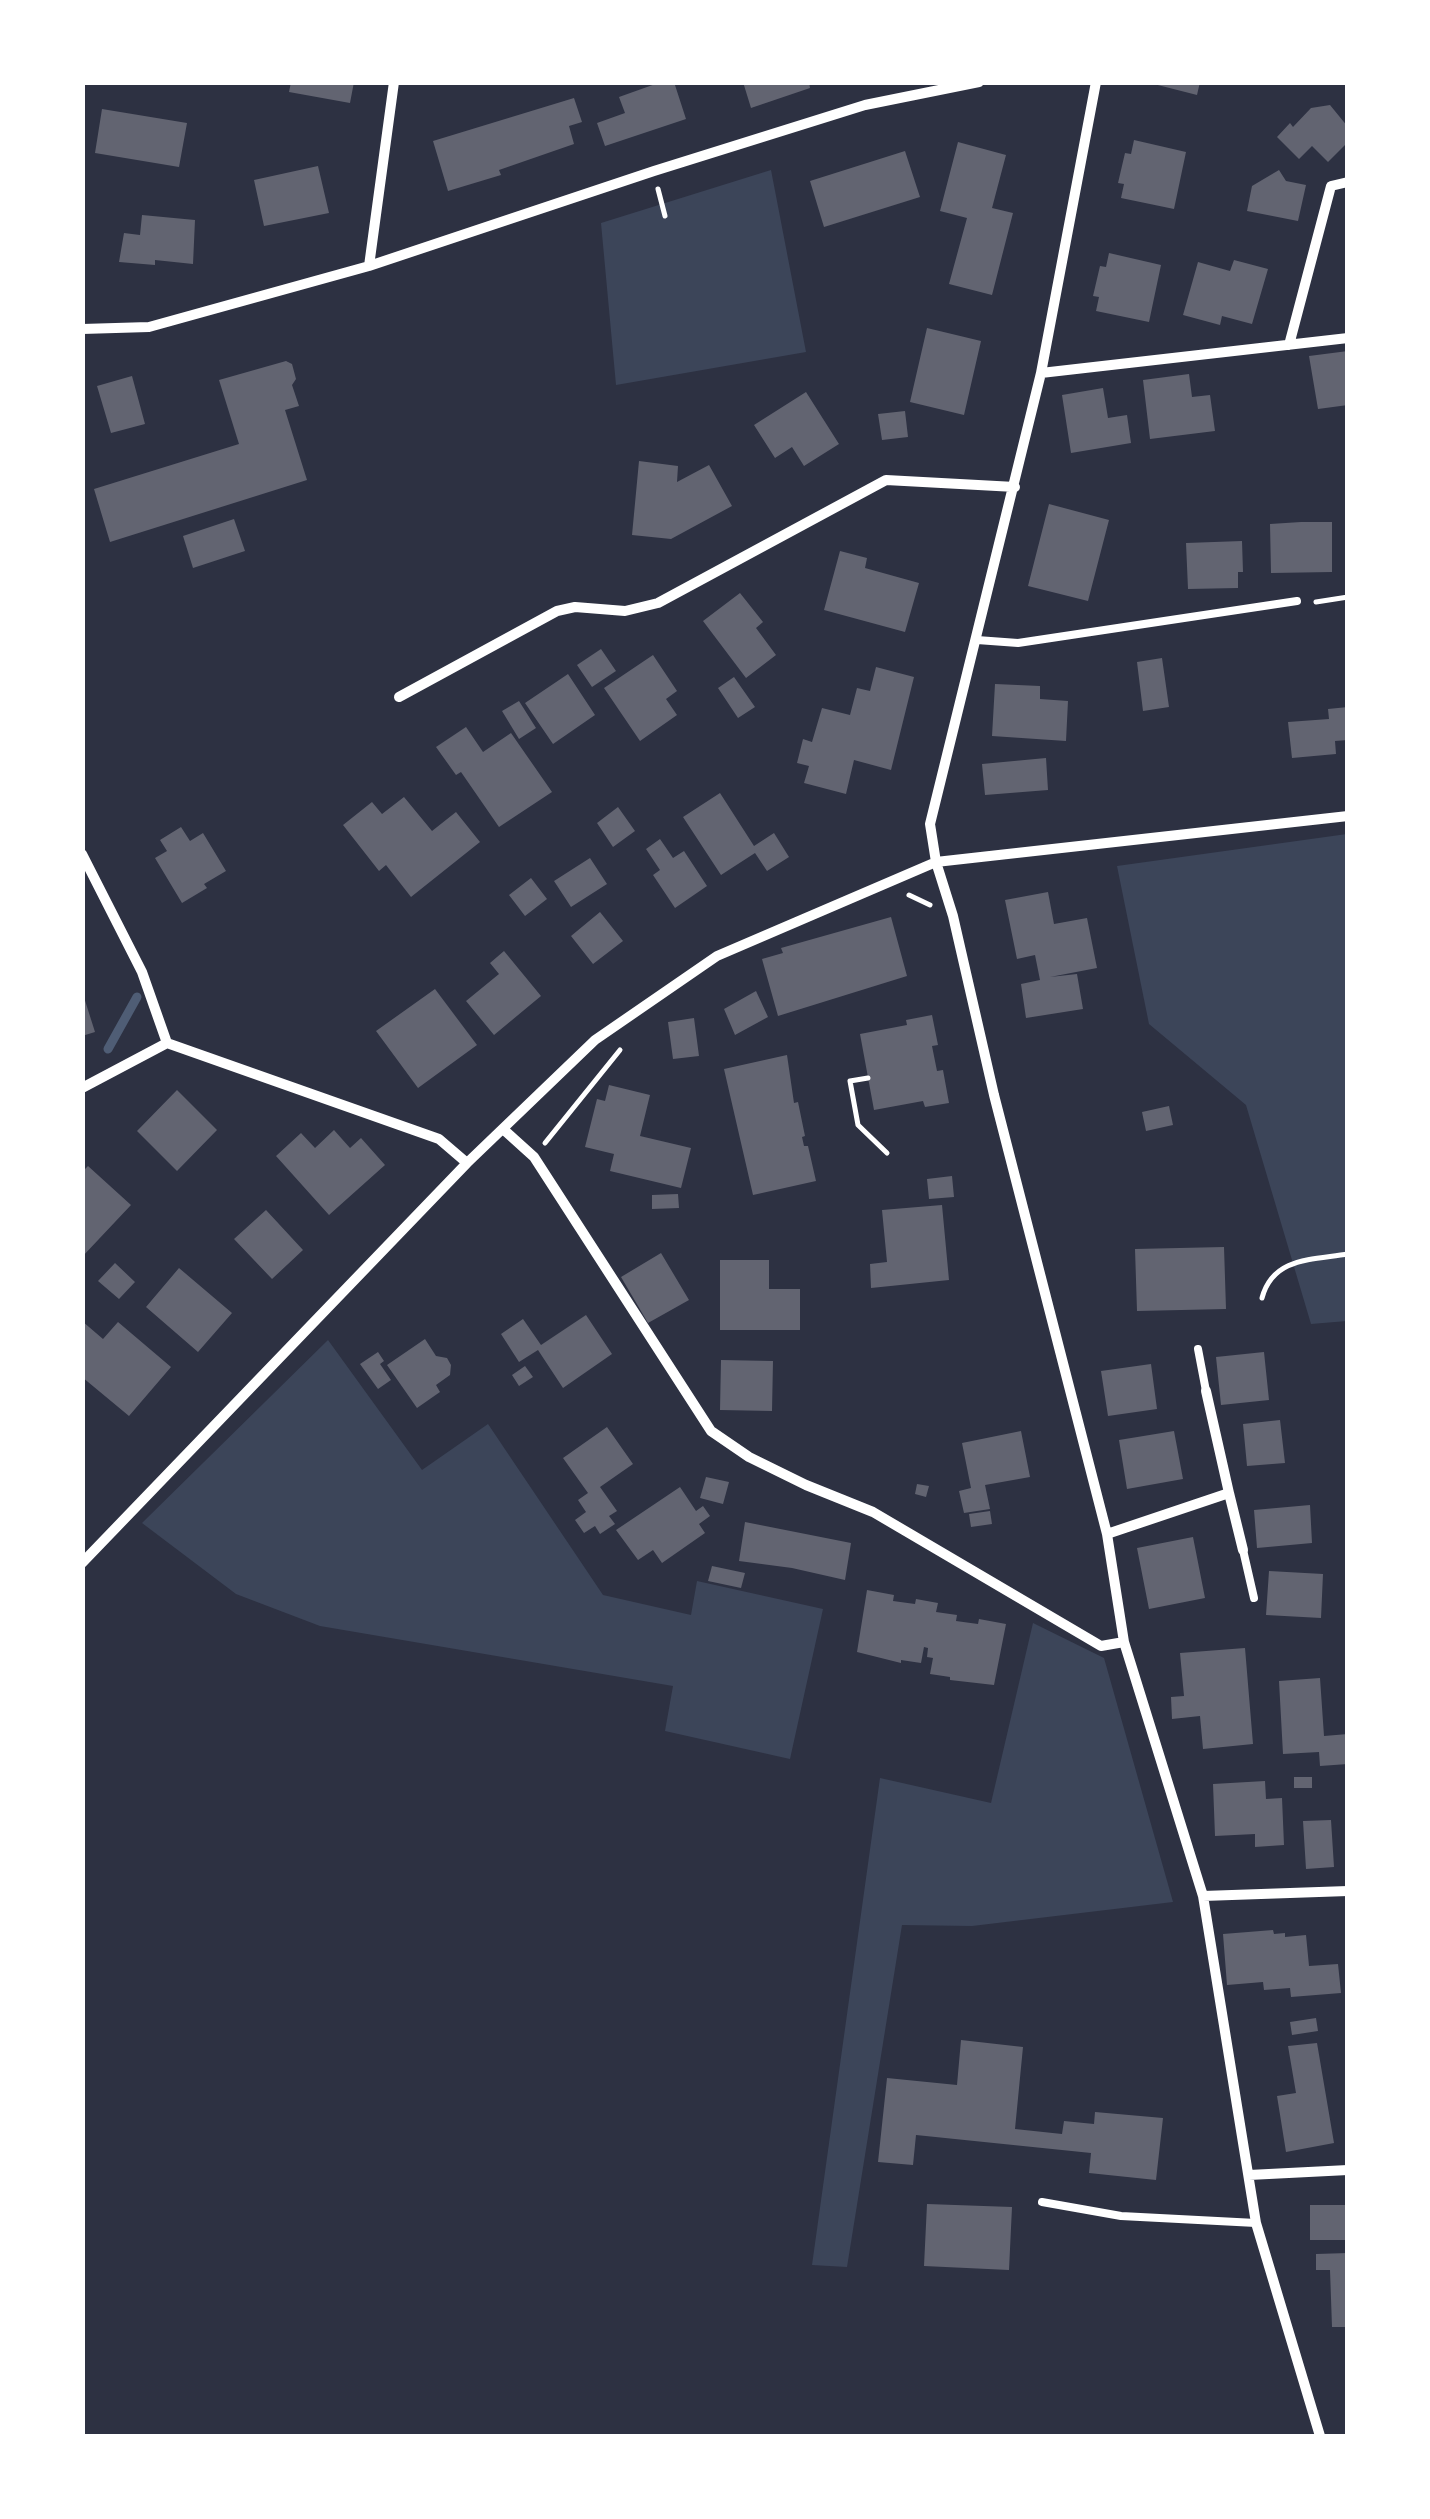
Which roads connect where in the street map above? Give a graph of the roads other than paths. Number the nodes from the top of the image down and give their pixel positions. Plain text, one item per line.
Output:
1 (394, 82) edge
2 (979, 82) edge
3 (1096, 82) edge
4 (1348, 182) edge
5 (369, 266) junction
6 (82, 329) edge
7 (1348, 338) edge
8 (1290, 345) junction
9 (1041, 372) junction
10 (1016, 488) junction
11 (1297, 601) road end
12 (977, 640) junction
13 (399, 697) dead end
14 (1348, 816) edge
15 (82, 854) edge
16 (936, 862) junction
17 (167, 1043) junction
18 (82, 1088) edge
19 (504, 1129) junction
20 (467, 1163) junction
21 (1198, 1348) dead end
22 (1206, 1391) joint
23 (1229, 1492) junction
24 (1107, 1534) junction
25 (1243, 1550) joint
26 (82, 1563) edge
27 (1254, 1598) dead end
28 (1124, 1642) junction
29 (1348, 1891) edge
30 (1203, 1896) junction
31 (1348, 2170) edge
32 (1249, 2175) junction
33 (1042, 2202) dead end
34 (1256, 2223) junction
35 (1320, 2436) edge

1 - 5 street
2 - 5 street
3 - 9 street
4 - 8 street
5 - 6 street
7 - 8 street
8 - 9 street
9 - 10 street
10 - 12 street
10 - 13 street
11 - 12 lane
12 - 16 street
14 - 16 street
15 - 17 street
16 - 19 street
16 - 24 street
17 - 18 street
17 - 20 street
19 - 20 street
19 - 28 street
20 - 26 street
21 - 22 lane
22 - 23 street
23 - 24 street
23 - 25 street
24 - 28 street
25 - 27 lane
28 - 30 street
29 - 30 street
30 - 32 street
31 - 32 street
32 - 34 street
33 - 34 lane
34 - 35 street

